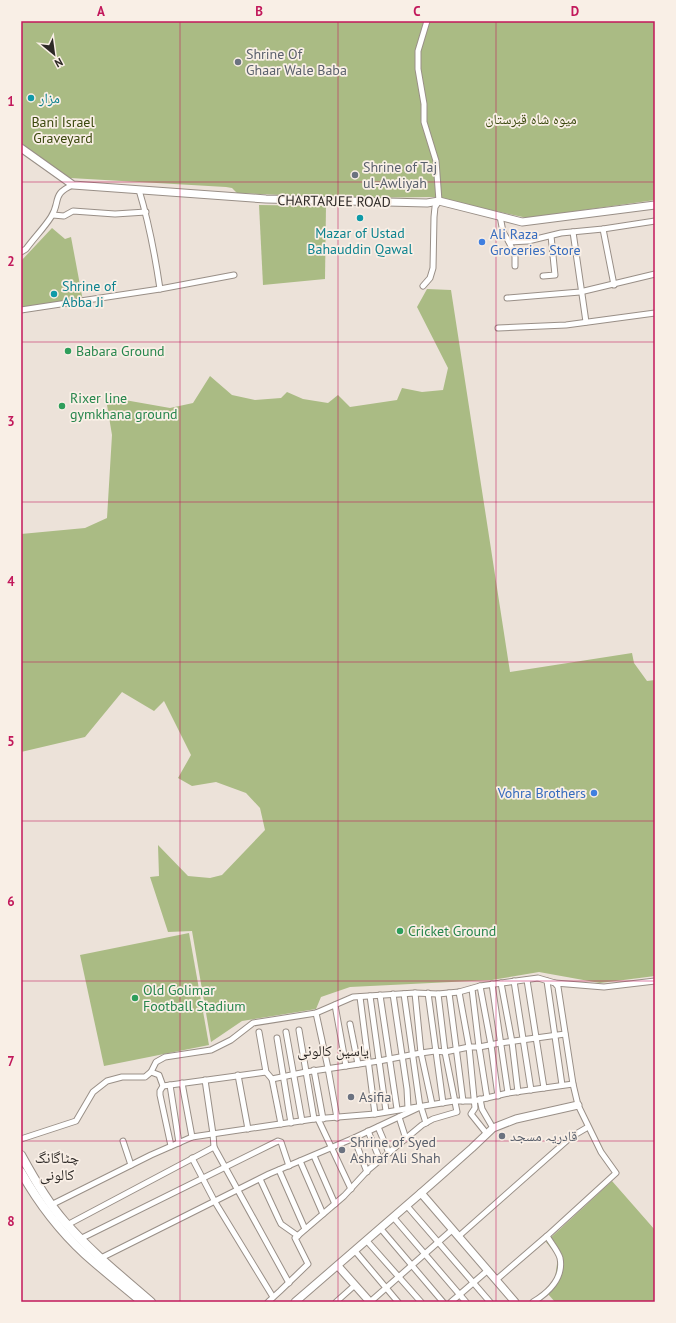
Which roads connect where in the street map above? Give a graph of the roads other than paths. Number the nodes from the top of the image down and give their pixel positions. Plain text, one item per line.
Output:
1 (427, 21) edge
2 (21, 148) edge
3 (73, 185) junction
4 (139, 190) junction
5 (439, 201) junction
6 (655, 205) edge
7 (146, 212) junction
8 (53, 215) junction
9 (500, 216) junction
10 (655, 221) edge
11 (603, 229) junction
12 (573, 232) junction
13 (551, 236) junction
14 (509, 242) junction
15 (21, 252) edge
16 (515, 266) dead end
17 (655, 274) edge
18 (234, 275) dead end
19 (543, 276) dead end
20 (614, 285) junction
21 (423, 286) dead end
22 (160, 289) junction
23 (582, 292) junction
24 (507, 298) dead end
25 (21, 310) edge
26 (655, 313) edge
27 (586, 322) junction
28 (498, 328) dead end
29 (527, 980) junction
30 (514, 981) junction
31 (547, 981) junction
32 (655, 981) edge
33 (501, 983) junction
34 (555, 983) junction
35 (492, 984) junction
36 (480, 986) junction
37 (472, 989) junction
38 (459, 992) junction
39 (415, 993) junction
40 (428, 993) junction
41 (449, 993) junction
42 (393, 994) junction
43 (404, 994) junction
44 (438, 994) junction
45 (380, 995) junction
46 (370, 996) junction
47 (360, 997) junction
48 (335, 1005) junction
49 (316, 1012) junction
50 (350, 1024) dead end
51 (299, 1030) dead end
52 (259, 1032) dead end
53 (286, 1032) dead end
54 (565, 1034) junction
55 (555, 1035) junction
56 (277, 1038) dead end
57 (536, 1038) junction
58 (523, 1040) junction
59 (512, 1042) junction
60 (500, 1043) junction
61 (491, 1045) junction
62 (468, 1047) junction
63 (479, 1047) junction
64 (456, 1049) junction
65 (435, 1051) junction
66 (445, 1052) junction
67 (421, 1053) junction
68 (413, 1054) junction
69 (402, 1056) junction
70 (390, 1059) junction
71 (379, 1061) junction
72 (368, 1062) junction
73 (358, 1064) junction
74 (346, 1066) junction
75 (328, 1068) junction
76 (314, 1070) junction
77 (151, 1072) junction
78 (266, 1072) junction
79 (306, 1072) junction
80 (294, 1074) junction
81 (238, 1075) junction
82 (284, 1076) junction
83 (272, 1079) junction
84 (205, 1080) junction
85 (182, 1083) junction
86 (573, 1084) junction
87 (170, 1085) junction
88 (562, 1085) junction
89 (163, 1086) junction
90 (544, 1088) junction
91 (531, 1090) junction
92 (518, 1092) junction
93 (508, 1093) junction
94 (498, 1096) junction
95 (487, 1098) junction
96 (480, 1099) junction
97 (474, 1100) junction
98 (454, 1101) junction
99 (463, 1101) junction
100 (443, 1102) junction
101 (432, 1104) junction
102 (578, 1105) junction
103 (420, 1107) junction
104 (408, 1108) junction
105 (397, 1110) junction
106 (386, 1112) junction
107 (375, 1114) junction
108 (399, 1117) junction
109 (336, 1118) junction
110 (318, 1119) junction
111 (302, 1121) junction
112 (291, 1123) junction
113 (426, 1123) junction
114 (281, 1124) junction
115 (378, 1127) junction
116 (588, 1127) junction
117 (493, 1128) junction
118 (248, 1129) junction
119 (368, 1131) junction
120 (214, 1134) junction
121 (487, 1134) junction
122 (192, 1137) junction
123 (354, 1138) junction
124 (21, 1139) edge
125 (406, 1139) junction
126 (123, 1141) dead end
127 (179, 1143) junction
128 (171, 1146) junction
129 (214, 1147) junction
130 (331, 1148) junction
131 (388, 1153) junction
132 (21, 1155) edge
133 (314, 1156) junction
134 (192, 1158) junction
135 (380, 1160) junction
136 (300, 1161) junction
137 (131, 1165) junction
138 (225, 1166) junction
139 (288, 1166) junction
140 (280, 1170) junction
141 (21, 1172) edge
142 (367, 1172) junction
143 (202, 1178) junction
144 (260, 1179) junction
145 (351, 1189) junction
146 (237, 1190) junction
147 (421, 1194) junction
148 (215, 1202) junction
149 (335, 1204) junction
150 (51, 1205) junction
151 (407, 1206) junction
152 (323, 1214) junction
153 (394, 1218) junction
154 (67, 1225) junction
155 (304, 1229) junction
156 (381, 1229) junction
157 (452, 1230) junction
158 (298, 1236) junction
159 (458, 1236) junction
160 (547, 1236) junction
161 (80, 1239) junction
162 (367, 1241) junction
163 (438, 1242) junction
164 (355, 1251) junction
165 (424, 1254) junction
166 (101, 1258) junction
167 (412, 1265) junction
168 (338, 1266) junction
169 (488, 1270) junction
170 (399, 1277) junction
171 (496, 1280) junction
172 (289, 1283) junction
173 (473, 1283) junction
174 (355, 1285) junction
175 (386, 1288) junction
176 (459, 1295) junction
177 (273, 1297) junction
178 (142, 1302) edge
179 (151, 1302) edge
180 (268, 1302) edge
181 (295, 1302) edge
182 (336, 1302) edge
183 (370, 1302) edge
184 (398, 1302) edge
185 (420, 1302) edge
186 (443, 1302) edge
187 (451, 1302) edge
188 (466, 1302) edge
189 (490, 1302) edge
190 (515, 1302) edge
191 (533, 1302) edge

1 - 5 street
2 - 3 street
3 - 4 street, CHARTARJEE ROAD
3 - 8 street
4 - 5 street, CHARTARJEE ROAD
4 - 7 street
5 - 9 street, CHARTARJEE ROAD
5 - 21 street
6 - 9 street, CHARTARJEE ROAD
7 - 8 street
7 - 22 street
8 - 15 street
9 - 14 street
10 - 11 street
11 - 12 street
11 - 20 street
12 - 13 street
12 - 23 street
13 - 14 street
13 - 19 street
14 - 16 street
17 - 20 street
18 - 22 street
20 - 23 street
22 - 25 street
23 - 24 street
23 - 27 street
26 - 27 street
27 - 28 street
29 - 30 street
29 - 31 street
29 - 57 street
30 - 33 street
30 - 58 street
31 - 34 street
31 - 55 street
32 - 34 street
33 - 35 street
33 - 59 street
34 - 54 street
35 - 36 street
35 - 60 street
36 - 37 street
36 - 61 street
37 - 38 street
37 - 63 street
38 - 41 street
38 - 62 street
39 - 40 street
39 - 43 street
39 - 67 street
40 - 44 street
40 - 65 street
41 - 44 street
41 - 64 street
42 - 43 street
42 - 45 street
42 - 69 street
43 - 68 street
44 - 66 street
45 - 46 street
45 - 70 street
46 - 47 street
46 - 71 street
47 - 48 street
47 - 72 street
48 - 49 street
48 - 74 street
49 - 75 street
49 - 77 street
50 - 73 street
51 - 79 street
52 - 78 street
53 - 80 street
54 - 55 street
54 - 86 street
55 - 57 street
55 - 88 street
56 - 82 street
57 - 58 street
57 - 90 street
58 - 59 street
58 - 91 street
59 - 60 street
59 - 92 street
60 - 61 street
60 - 93 street
61 - 63 street
61 - 94 street
62 - 63 street
62 - 64 street
62 - 97 street
63 - 95 street
64 - 66 street
64 - 99 street
65 - 66 street
65 - 67 street
65 - 100 street
66 - 98 street
67 - 68 street
67 - 101 street
68 - 69 street
68 - 103 street
69 - 70 street
69 - 104 street
70 - 71 street
70 - 105 street
71 - 72 street
71 - 106 street
72 - 73 street
72 - 107 street
73 - 74 street
74 - 75 street
75 - 76 street
75 - 109 street
76 - 79 street
76 - 110 street
77 - 89 street
77 - 124 street
78 - 81 street
78 - 83 street
79 - 80 street
79 - 110 street
80 - 82 street
80 - 111 street
81 - 84 street
81 - 118 street
82 - 83 street
82 - 112 street
83 - 114 street
84 - 85 street
84 - 120 street
85 - 87 street
85 - 122 street
86 - 88 street
86 - 102 street
87 - 89 street
87 - 127 street
88 - 90 street
89 - 128 street
90 - 91 street
91 - 92 street
92 - 93 street
93 - 94 street
94 - 95 street
95 - 96 street
96 - 97 street
96 - 117 street
97 - 99 street
97 - 121 street
98 - 99 street
98 - 100 street
98 - 113 street
100 - 101 street
101 - 103 street
102 - 116 street
102 - 117 street
103 - 104 street
103 - 108 street
103 - 113 street
104 - 105 street
105 - 106 street
106 - 107 street
107 - 109 street
108 - 115 street
108 - 125 street
109 - 110 street
110 - 111 street
110 - 130 street
111 - 112 street
112 - 114 street
113 - 125 street
114 - 118 street
115 - 119 street
115 - 131 street
116 - 159 street
116 - 160 street
117 - 121 street
118 - 120 street
119 - 123 street
119 - 135 street
120 - 122 street
120 - 129 street
121 - 147 street
122 - 127 street
123 - 130 street
123 - 142 street
125 - 131 street
126 - 137 street
127 - 128 street
128 - 137 street
129 - 134 street
129 - 138 street
130 - 133 street
130 - 145 street
131 - 135 street
132 - 150 main road
133 - 136 street
133 - 149 street
134 - 143 street
134 - 154 street
135 - 142 street
136 - 139 street
136 - 152 street
137 - 150 street
138 - 139 street
138 - 143 street
138 - 146 street
139 - 140 street
140 - 144 street
140 - 155 street
141 - 178 main road
142 - 145 street
143 - 148 street
143 - 161 street
144 - 146 street
144 - 158 street
145 - 149 street
146 - 148 street
146 - 172 street
147 - 151 street
147 - 157 street
148 - 166 street
148 - 177 street
149 - 152 street
150 - 154 main road
151 - 153 street
151 - 163 street
152 - 155 street
153 - 156 street
153 - 165 street
154 - 161 main road
155 - 158 street
156 - 162 street
156 - 167 street
157 - 159 street
157 - 163 street
158 - 172 street
159 - 169 street
160 - 171 street
160 - 191 street
161 - 166 main road
162 - 164 street
162 - 170 street
163 - 165 street
163 - 173 street
164 - 168 street
164 - 175 street
165 - 167 street
165 - 176 street
166 - 179 main road
167 - 170 street
167 - 186 street
168 - 174 street
168 - 181 street
169 - 171 street
169 - 173 street
170 - 175 street
170 - 185 street
171 - 190 street
172 - 177 street
173 - 176 street
173 - 189 street
174 - 182 street
174 - 183 street
175 - 183 street
175 - 184 street
176 - 187 street
176 - 188 street
177 - 180 street

